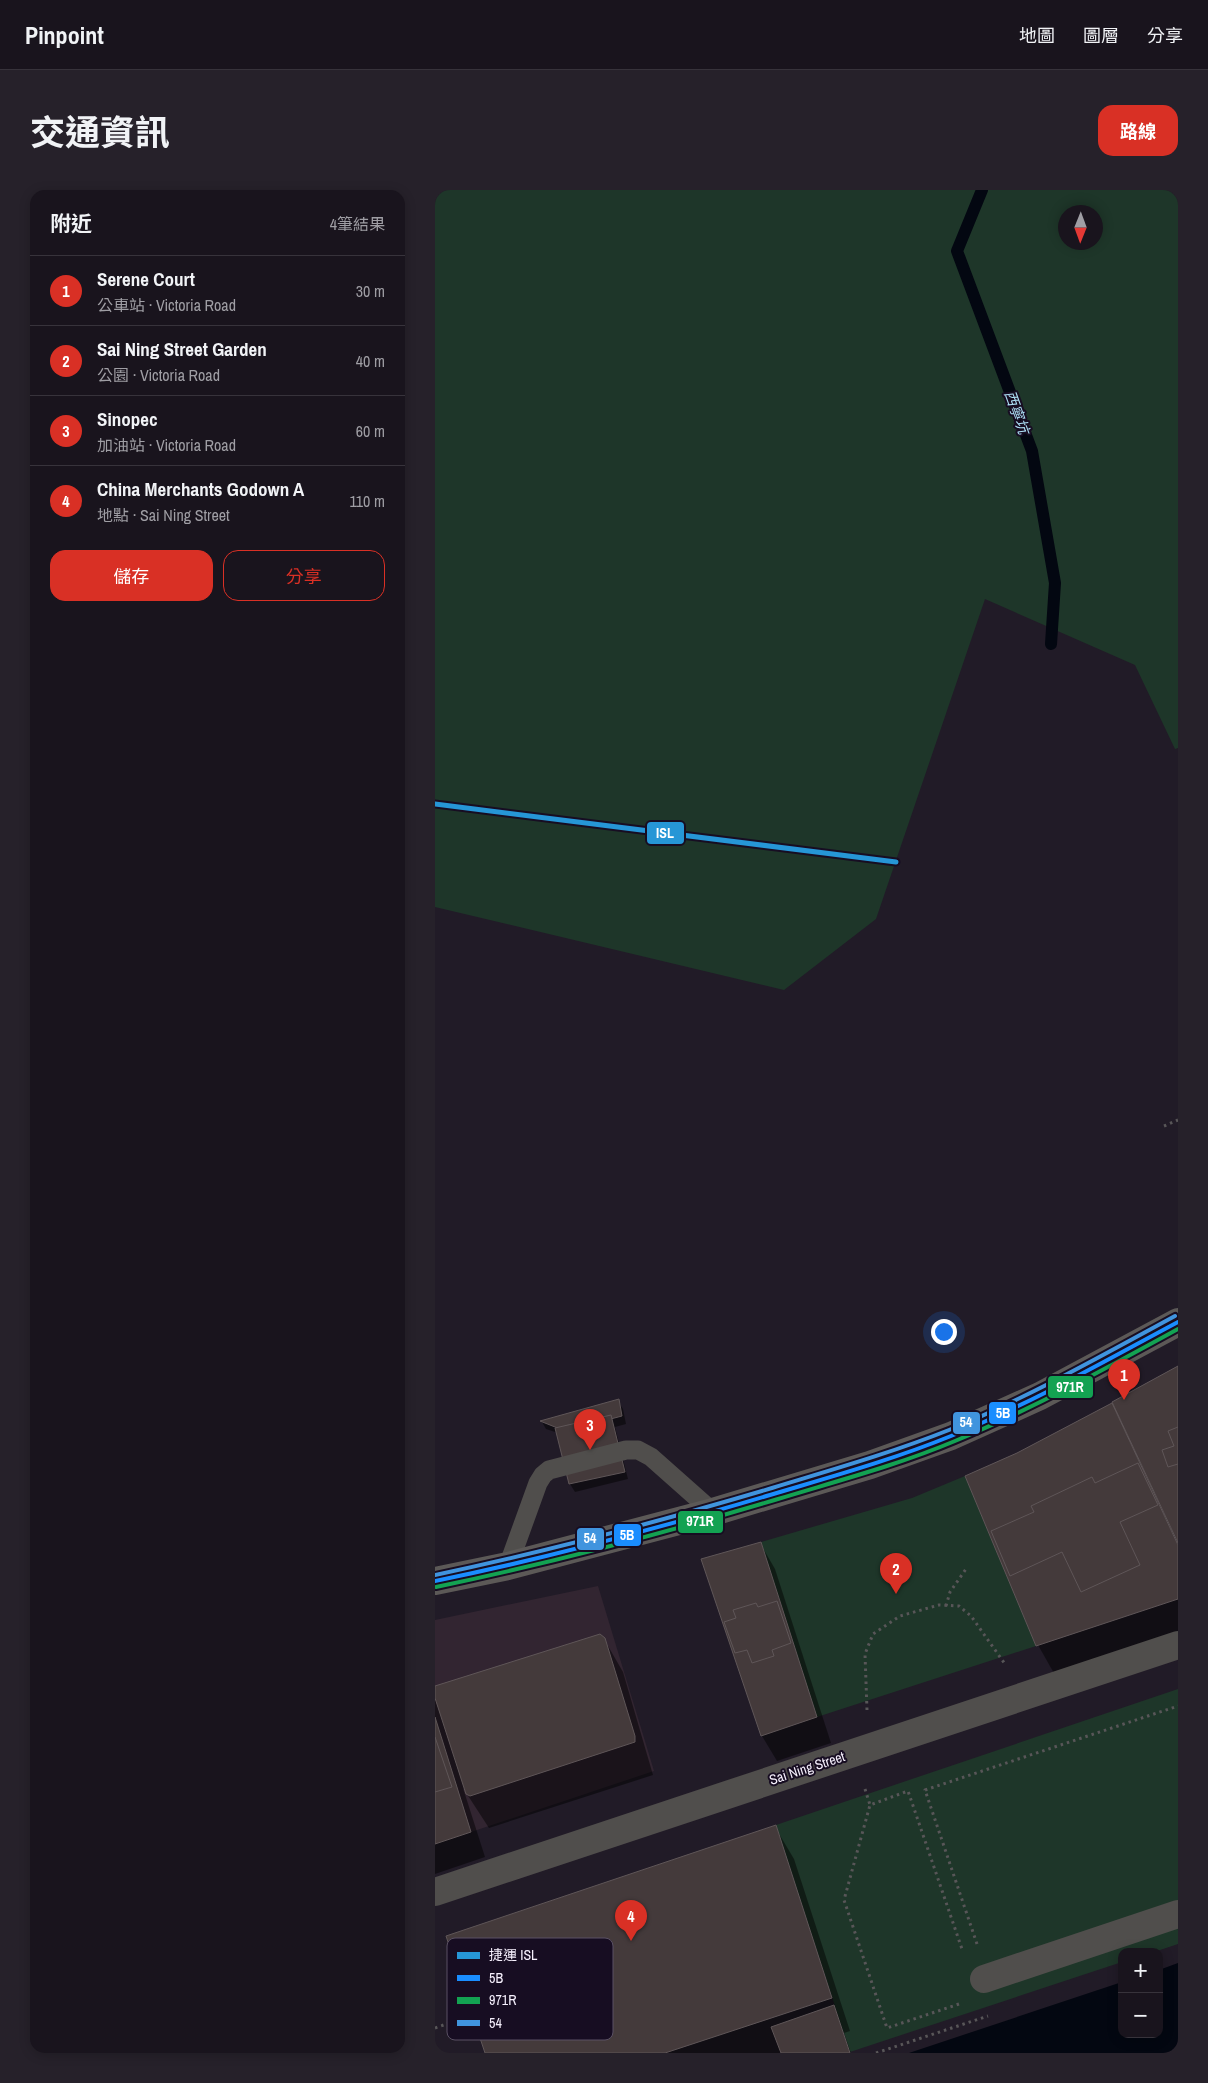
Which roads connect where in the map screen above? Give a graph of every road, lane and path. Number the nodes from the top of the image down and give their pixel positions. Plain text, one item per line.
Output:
1 (1178, 1120) edge
2 (1164, 1126) dead end
3 (1178, 1322) edge
4 (713, 1512) junction
5 (508, 1566) junction
6 (966, 1569) dead end
7 (435, 1580) edge
8 (946, 1606) junction
9 (1178, 1645) edge
10 (1005, 1664) dead end
11 (1178, 1706) edge
12 (867, 1710) dead end
13 (865, 1789) dead end
14 (870, 1805) junction
15 (435, 1892) edge
16 (1178, 1914) edge
17 (964, 1956) dead end
18 (986, 1978) junction
19 (447, 2024) edge
20 (435, 2028) edge

1 - 2 path
3 - 4 main road
4 - 5 main road
4 - 5 lane
5 - 7 main road
6 - 8 path
8 - 10 path
8 - 12 path
9 - 15 street, Sai Ning Street
11 - 18 path
13 - 14 path
14 - 17 path
14 - 18 path
16 - 18 street
19 - 20 path

